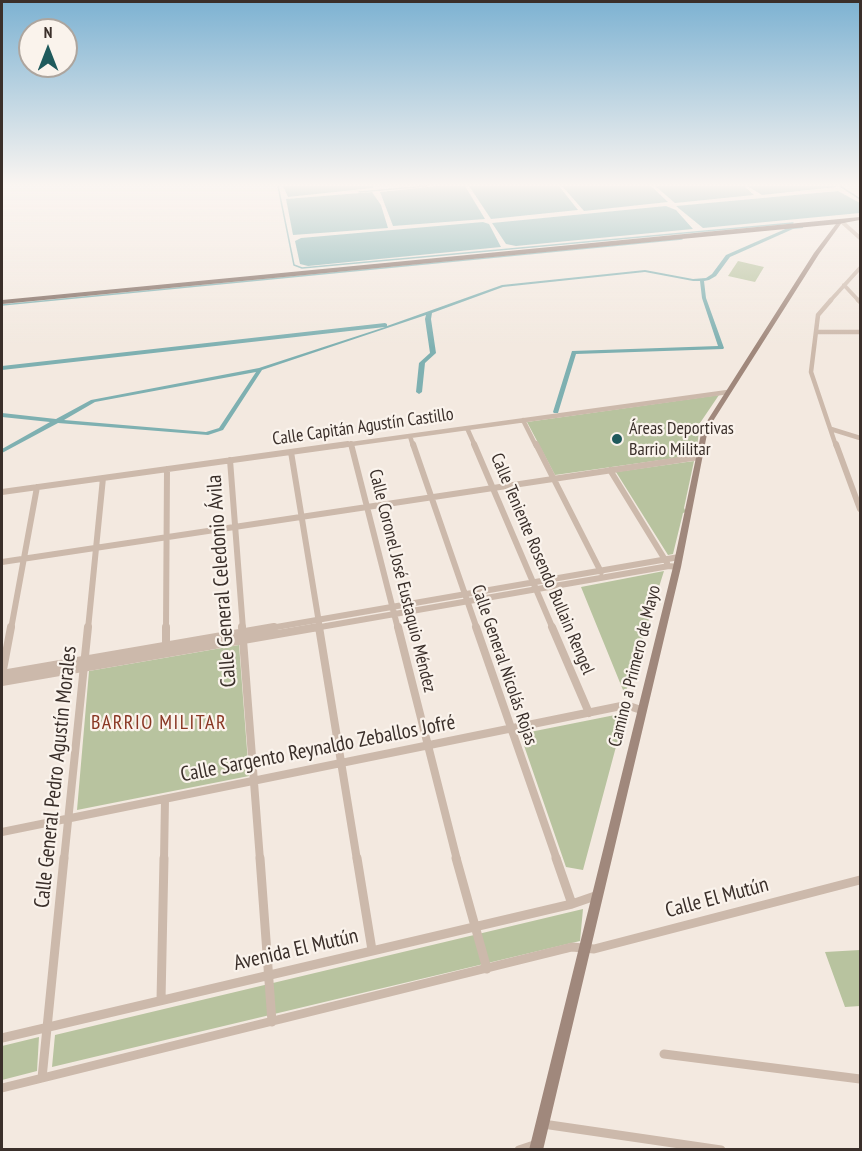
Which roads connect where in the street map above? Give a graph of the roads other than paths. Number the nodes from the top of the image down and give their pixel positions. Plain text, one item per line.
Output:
1 (646, 240) edge
2 (827, 240) edge
3 (861, 268) edge
4 (844, 285) junction
5 (854, 296) junction
6 (861, 296) edge
7 (2, 302) edge
8 (861, 302) edge
9 (816, 332) junction
10 (861, 332) edge
11 (728, 392) junction
12 (523, 420) junction
13 (467, 428) junction
14 (831, 429) junction
15 (410, 436) junction
16 (861, 438) edge
17 (351, 444) junction
18 (291, 452) junction
19 (699, 457) junction
20 (230, 460) junction
21 (167, 469) junction
22 (610, 470) junction
23 (103, 478) junction
24 (553, 478) junction
25 (37, 487) junction
26 (493, 487) junction
27 (2, 492) edge
28 (431, 497) junction
29 (368, 506) junction
30 (861, 509) edge
31 (300, 516) junction
32 (235, 526) junction
33 (167, 537) junction
34 (96, 547) junction
35 (23, 558) junction
36 (2, 562) edge
37 (672, 562) junction
38 (602, 574) junction
39 (535, 586) junction
40 (465, 598) junction
41 (394, 610) junction
42 (321, 623) junction
43 (244, 636) junction
44 (166, 646) junction
45 (166, 654) junction
46 (85, 664) junction
47 (2, 674) edge
48 (2, 682) edge
49 (641, 710) junction
50 (589, 713) junction
51 (510, 729) junction
52 (428, 745) junction
53 (343, 763) junction
54 (255, 781) junction
55 (165, 799) junction
56 (70, 818) junction
57 (2, 832) edge
58 (861, 880) edge
59 (598, 895) junction
60 (572, 904) junction
61 (474, 927) junction
62 (584, 948) junction
63 (372, 950) junction
64 (487, 969) junction
65 (270, 974) junction
66 (161, 1000) junction
67 (272, 1022) junction
68 (49, 1027) junction
69 (2, 1038) edge
70 (664, 1054) dead end
71 (42, 1078) junction
72 (861, 1079) edge
73 (2, 1088) edge
74 (543, 1124) junction
75 (537, 1147) edge
76 (519, 1149) edge
77 (721, 1149) edge

1 - 7 main road
2 - 11 main road, Camino a Primero de Mayo
3 - 4 street
4 - 5 street
4 - 9 street
5 - 6 street
5 - 8 street
9 - 10 street
9 - 14 street
11 - 12 street, Calle Capitán Agustín Castillo
11 - 19 main road, Camino a Primero de Mayo
12 - 13 street, Calle Capitán Agustín Castillo
12 - 24 street
13 - 15 street, Calle Capitán Agustín Castillo
13 - 26 street, Calle Teniente Rosendo Bullain Rengel
14 - 16 street
14 - 30 street
15 - 17 street, Calle Capitán Agustín Castillo
15 - 28 street, Calle General Nicolás Rojas
17 - 18 street, Calle Capitán Agustín Castillo
17 - 29 street, Calle Coronel José Eustaquio Méndez
18 - 20 street, Calle Capitán Agustín Castillo
18 - 31 street
19 - 22 street
19 - 37 main road, Camino a Primero de Mayo
20 - 21 street, Calle Capitán Agustín Castillo
20 - 32 street, Calle General Celedonio Ávila
21 - 23 street, Calle Capitán Agustín Castillo
21 - 33 street
22 - 24 street
22 - 37 street
23 - 25 street, Calle Capitán Agustín Castillo
23 - 34 street, Calle General Pedro Agustín Morales
24 - 26 street
24 - 38 street
25 - 27 street, Calle Capitán Agustín Castillo
25 - 35 street
26 - 28 street
26 - 39 street, Calle Teniente Rosendo Bullain Rengel
28 - 29 street
28 - 40 street, Calle General Nicolás Rojas
29 - 31 street
29 - 41 street, Calle Coronel José Eustaquio Méndez
31 - 32 street
31 - 42 street
32 - 33 street
32 - 43 street, Calle General Celedonio Ávila
33 - 34 street
33 - 44 street
34 - 35 street
34 - 46 street, Calle General Pedro Agustín Morales
35 - 36 street
35 - 47 street
37 - 38 street
37 - 49 main road, Camino a Primero de Mayo
38 - 39 street
39 - 40 street
39 - 50 street, Calle Teniente Rosendo Bullain Rengel
40 - 41 street
40 - 51 street, Calle General Nicolás Rojas
41 - 42 street
41 - 52 street, Calle Coronel José Eustaquio Méndez
42 - 43 street
42 - 53 street
43 - 44 street
43 - 45 street
43 - 54 street, Calle General Celedonio Ávila
44 - 45 street
44 - 46 street
45 - 46 street
46 - 47 street
46 - 48 street
46 - 56 street, Calle General Pedro Agustín Morales
49 - 50 street, Calle Sargento Reynaldo Zeballos Jofré
49 - 59 main road, Camino a Primero de Mayo
50 - 51 street, Calle Sargento Reynaldo Zeballos Jofré
51 - 52 street, Calle Sargento Reynaldo Zeballos Jofré
51 - 60 street, Calle General Nicolás Rojas
52 - 53 street, Calle Sargento Reynaldo Zeballos Jofré
52 - 61 street, Calle Coronel José Eustaquio Méndez
53 - 54 street, Calle Sargento Reynaldo Zeballos Jofré
53 - 63 street
54 - 55 street, Calle Sargento Reynaldo Zeballos Jofré
54 - 65 street, Calle General Celedonio Ávila
55 - 56 street, Calle Sargento Reynaldo Zeballos Jofré
55 - 66 street
56 - 57 street, Calle Sargento Reynaldo Zeballos Jofré
56 - 68 street, Calle General Pedro Agustín Morales
58 - 62 street, Calle El Mutún
59 - 60 street, Avenida El Mutún
59 - 62 main road, Camino a Primero de Mayo
60 - 61 street, Avenida El Mutún
61 - 63 street, Avenida El Mutún
61 - 64 street, Calle Coronel José Eustaquio Méndez
62 - 64 street
62 - 74 main road, Camino a Primero de Mayo
63 - 65 street, Avenida El Mutún
64 - 67 street
65 - 66 street, Avenida El Mutún
65 - 67 street, Calle General Celedonio Ávila
66 - 68 street, Avenida El Mutún
67 - 71 street
68 - 69 street, Avenida El Mutún
68 - 71 street, Calle General Pedro Agustín Morales
70 - 72 street
71 - 73 street
74 - 75 main road, Camino a Primero de Mayo
74 - 77 street
75 - 76 street

